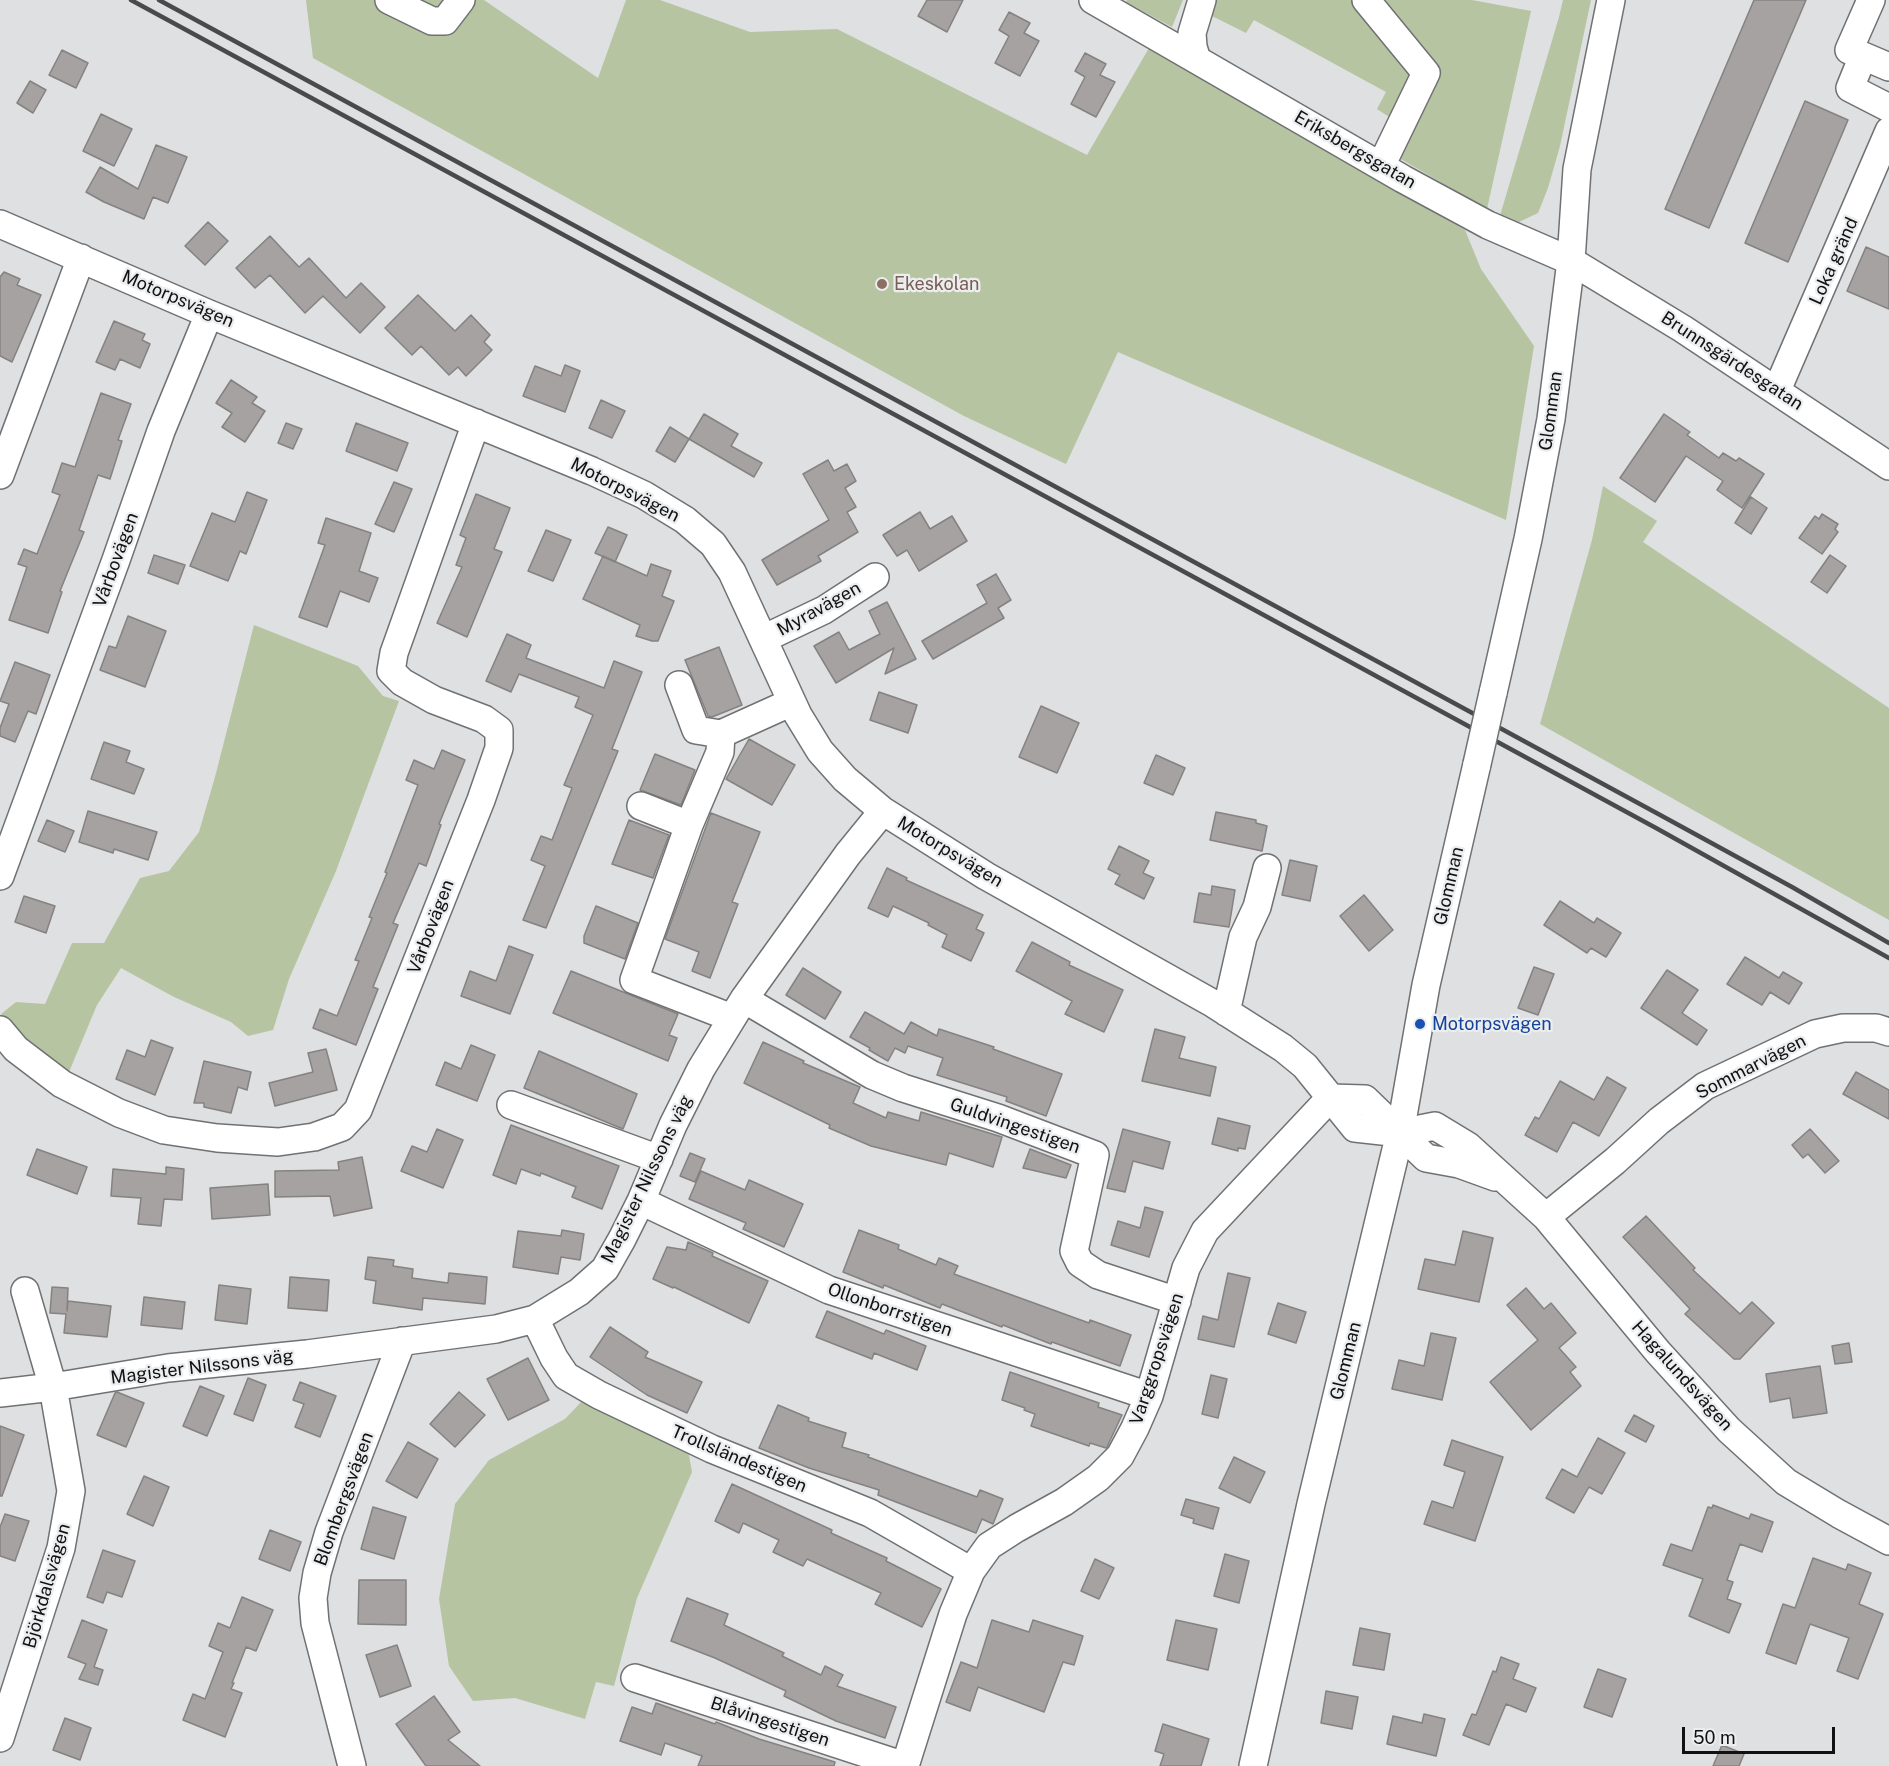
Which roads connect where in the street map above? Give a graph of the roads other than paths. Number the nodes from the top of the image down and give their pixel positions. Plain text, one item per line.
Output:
1 (388, 0) edge
2 (461, 0) edge
3 (1202, 0) edge
4 (1366, 0) edge
5 (1611, 0) edge
6 (1871, 0) edge
7 (1104, 3) edge
8 (1889, 8) edge
9 (1863, 56) junction
10 (1197, 60) junction
11 (1889, 67) edge
12 (1889, 108) edge
13 (1889, 131) edge
14 (1381, 166) junction
15 (0, 224) edge
16 (81, 258) junction
17 (1571, 261) junction
18 (209, 314) junction
19 (1777, 390) junction
20 (476, 423) junction
21 (1889, 466) edge
22 (0, 475) edge
23 (875, 577) dead end
24 (763, 639) junction
25 (680, 685) dead end
26 (792, 702) junction
27 (721, 734) junction
28 (641, 806) dead end
29 (883, 811) junction
30 (689, 825) junction
31 (1267, 868) dead end
32 (0, 876) edge
33 (738, 1008) junction
34 (1226, 1012) junction
35 (0, 1030) edge
36 (1889, 1032) edge
37 (1330, 1098) junction
38 (511, 1105) dead end
39 (1400, 1133) junction
40 (659, 1159) junction
41 (641, 1201) junction
42 (1546, 1217) junction
43 (25, 1292) dead end
44 (1177, 1301) junction
45 (535, 1319) junction
46 (402, 1341) junction
47 (53, 1387) junction
48 (0, 1393) edge
49 (1149, 1396) junction
50 (1889, 1541) edge
51 (971, 1571) junction
52 (635, 1678) dead end
53 (0, 1738) edge
54 (352, 1766) edge
55 (905, 1766) edge
56 (1253, 1766) edge

1 - 2 street
3 - 10 street
4 - 14 street
5 - 17 street, Glomman
6 - 8 street
6 - 9 street
7 - 10 street, Eriksbergsgatan
9 - 11 street
9 - 12 street
10 - 14 street, Eriksbergsgatan
13 - 19 street, Loka gränd
14 - 17 street, Eriksbergsgatan
15 - 16 street, Motorpsvägen
16 - 18 street, Motorpsvägen
16 - 22 street
17 - 19 street, Brunnsgärdesgatan
17 - 39 street, Glomman, bridge
18 - 20 street, Motorpsvägen
18 - 32 street, Vårbovägen
19 - 21 street, Brunnsgärdesgatan
20 - 24 street, Motorpsvägen
20 - 35 street, Vårbovägen
23 - 24 street, Myravägen
24 - 26 street, Motorpsvägen
25 - 27 street
26 - 27 street
26 - 29 street, Motorpsvägen
27 - 30 street
28 - 30 street
29 - 33 street, Magister Nilssons väg
29 - 34 street, Motorpsvägen
30 - 33 street
31 - 34 street
33 - 40 street, Magister Nilssons väg
33 - 44 street, Guldvingestigen
34 - 37 street, Motorpsvägen
36 - 42 street, Sommarvägen
37 - 39 street, Motorpsvägen
37 - 44 street, Varggropsvägen
38 - 40 street
39 - 42 street, Hagalundsvägen
39 - 56 street, Glomman
40 - 41 street, Magister Nilssons väg
41 - 45 street, Magister Nilssons väg
41 - 49 street, Ollonborrstigen
42 - 50 street, Hagalundsvägen
43 - 47 street, Björkdalsvägen
44 - 49 street, Varggropsvägen
45 - 46 street, Magister Nilssons väg
45 - 51 street, Trollsländestigen
46 - 47 street, Magister Nilssons väg
46 - 54 street, Blombergsvägen
47 - 48 street, Magister Nilssons väg
47 - 53 street, Björkdalsvägen
49 - 51 street, Varggropsvägen
51 - 55 street, Varggropsvägen
52 - 55 street, Blåvingestigen

